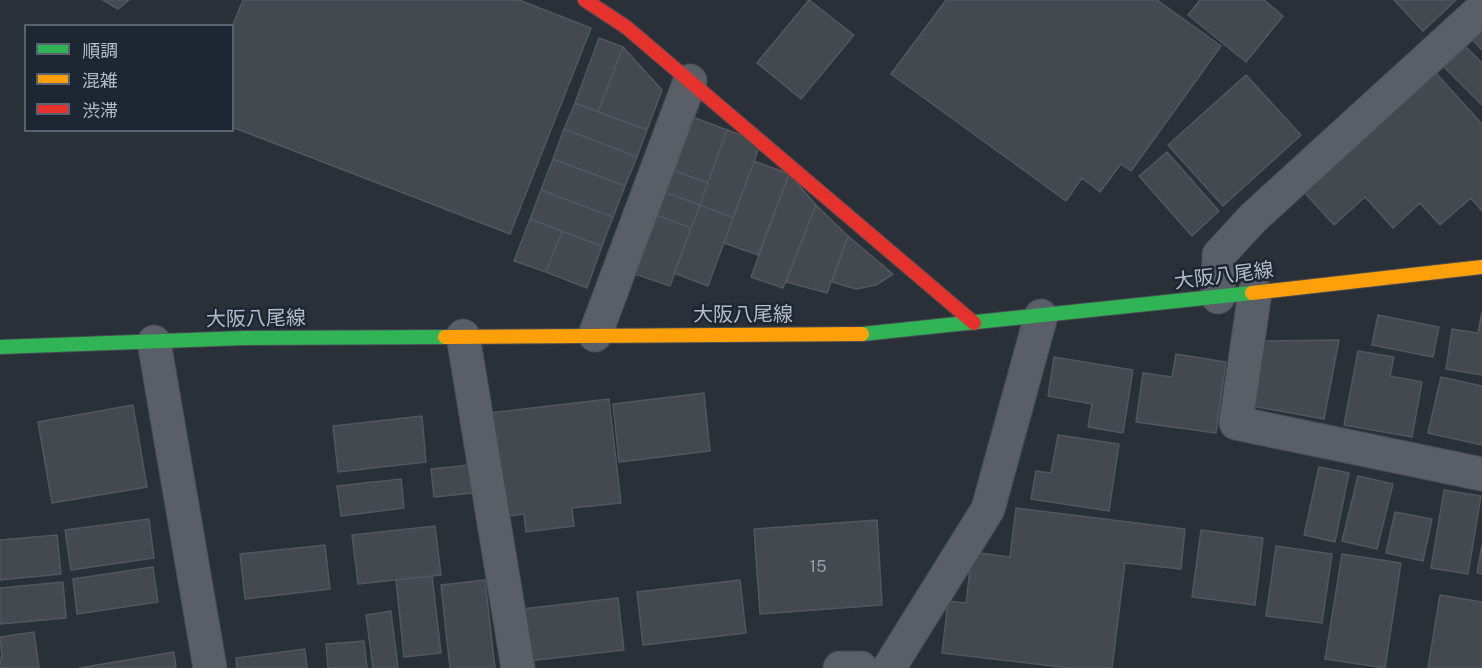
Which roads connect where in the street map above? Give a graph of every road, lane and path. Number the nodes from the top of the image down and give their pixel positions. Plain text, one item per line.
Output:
1 (585, 0) edge
2 (1482, 9) edge
3 (690, 81) junction
4 (1482, 267) edge
5 (1255, 292) junction
6 (1218, 297) junction
7 (1041, 316) junction
8 (974, 322) junction
9 (595, 335) junction
10 (463, 336) junction
11 (154, 342) junction
12 (0, 347) edge
13 (1482, 474) edge
14 (210, 668) edge
15 (518, 668) edge
16 (840, 668) edge
17 (861, 668) edge
18 (889, 668) edge

1 - 3 main road
2 - 6 street
3 - 8 main road
3 - 9 street
4 - 5 main road, 大阪八尾線
5 - 6 main road, 大阪八尾線
5 - 13 street
6 - 7 main road, 大阪八尾線
7 - 8 main road, 大阪八尾線
7 - 18 street
8 - 9 main road, 大阪八尾線
9 - 10 main road, 大阪八尾線
10 - 11 main road, 大阪八尾線
10 - 15 street
11 - 12 main road, 大阪八尾線
11 - 14 street
16 - 17 street

